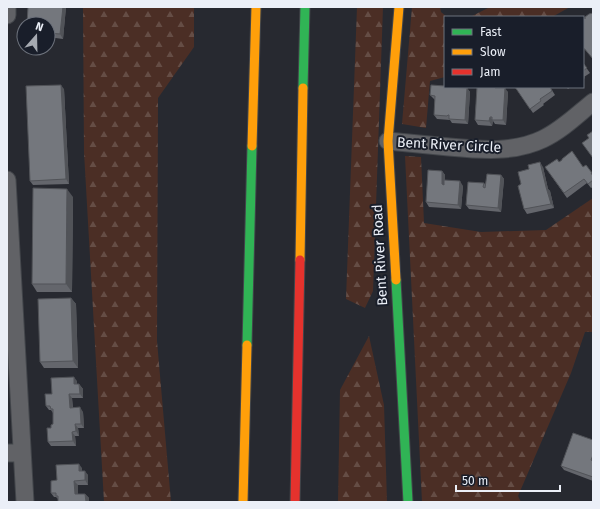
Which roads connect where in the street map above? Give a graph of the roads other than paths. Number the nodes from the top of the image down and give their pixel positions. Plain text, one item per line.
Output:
1 (7, 7) edge
2 (256, 7) edge
3 (306, 7) edge
4 (399, 7) edge
5 (7, 15) edge
6 (593, 102) edge
7 (388, 141) junction
8 (7, 180) edge
9 (14, 453) edge
10 (25, 502) edge
11 (244, 502) edge
12 (295, 502) edge
13 (408, 502) edge

1 - 5 street
2 - 11 main road
3 - 12 main road
4 - 7 main road, Bent River Road
6 - 7 street, Bent River Circle
7 - 13 main road, Bent River Road
8 - 9 street
9 - 10 street

